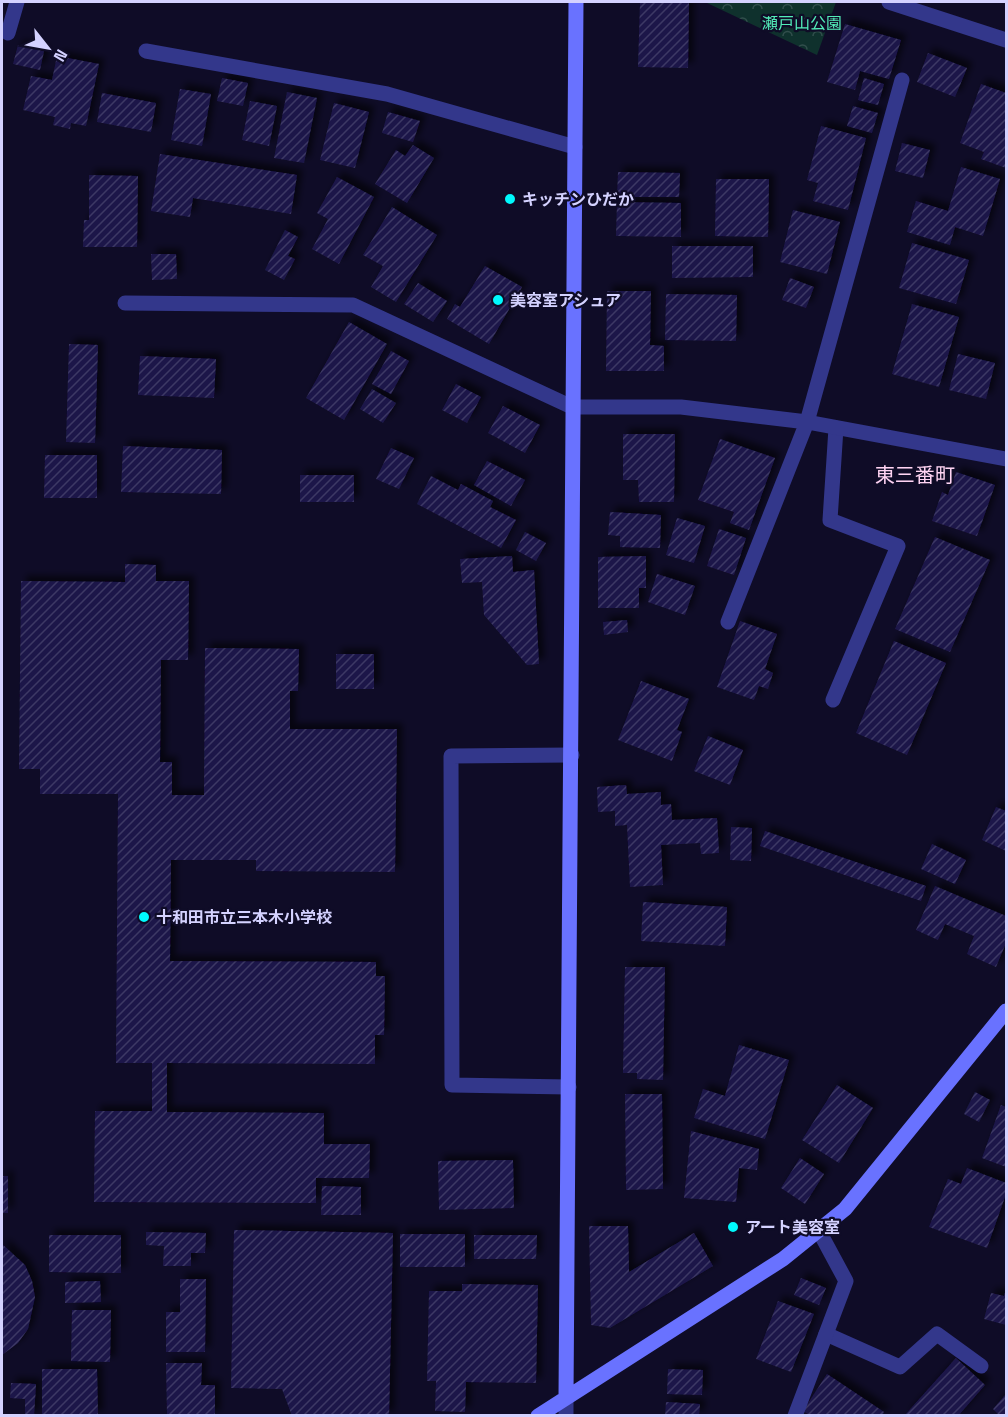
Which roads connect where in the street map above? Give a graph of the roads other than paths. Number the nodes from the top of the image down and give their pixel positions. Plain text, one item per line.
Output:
1 (17, 2) edge
2 (576, 2) edge
3 (889, 2) edge
4 (8, 33) dead end
5 (1006, 40) edge
6 (146, 51) dead end
7 (902, 80) dead end
8 (575, 147) junction
9 (125, 303) dead end
10 (572, 407) junction
11 (807, 422) junction
12 (836, 428) junction
13 (1006, 459) edge
14 (728, 622) dead end
15 (833, 700) dead end
16 (572, 755) junction
17 (1006, 1011) edge
18 (569, 1087) junction
19 (819, 1231) junction
20 (826, 1334) junction
21 (981, 1366) dead end
22 (566, 1397) junction
23 (538, 1416) edge
24 (566, 1416) edge
25 (795, 1416) edge

1 - 4 street
2 - 8 street
3 - 5 street
6 - 8 street
7 - 11 street
8 - 10 street
9 - 10 street
10 - 11 street
10 - 16 street
11 - 12 street
11 - 14 street
12 - 13 street
12 - 15 street
16 - 18 street
16 - 18 street
17 - 19 street
18 - 22 street
19 - 20 street
19 - 22 street
20 - 21 street
20 - 25 street
22 - 23 street
22 - 24 street

